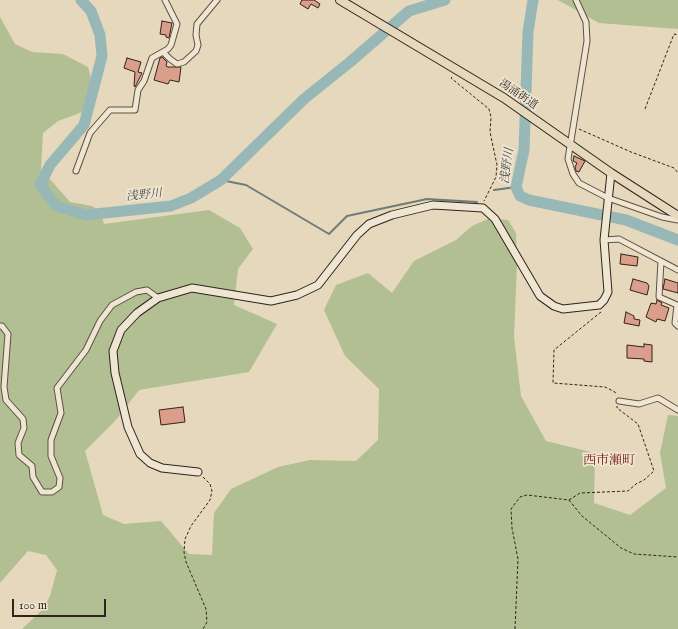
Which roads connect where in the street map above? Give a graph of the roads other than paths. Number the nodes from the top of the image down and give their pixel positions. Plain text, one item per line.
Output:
1 (165, 0) edge
2 (218, 0) edge
3 (340, 0) edge
4 (576, 0) edge
5 (163, 52) junction
6 (570, 144) junction
7 (76, 171) dead end
8 (611, 173) junction
9 (608, 201) junction
10 (678, 216) edge
11 (678, 220) edge
12 (604, 240) junction
13 (661, 261) junction
14 (678, 270) edge
15 (158, 298) junction
16 (0, 326) edge
17 (678, 326) edge
18 (619, 401) road end
19 (678, 410) edge
20 (198, 472) road end

1 - 5 street
2 - 5 street
3 - 6 main road, 湯涌街道
4 - 6 street
5 - 7 street
6 - 8 main road, 湯涌街道
6 - 9 street
8 - 9 street
8 - 10 main road, 湯涌街道
9 - 11 street
9 - 12 street
12 - 13 street
12 - 15 street
13 - 14 street
13 - 17 street
15 - 16 street
15 - 20 street
18 - 19 street

